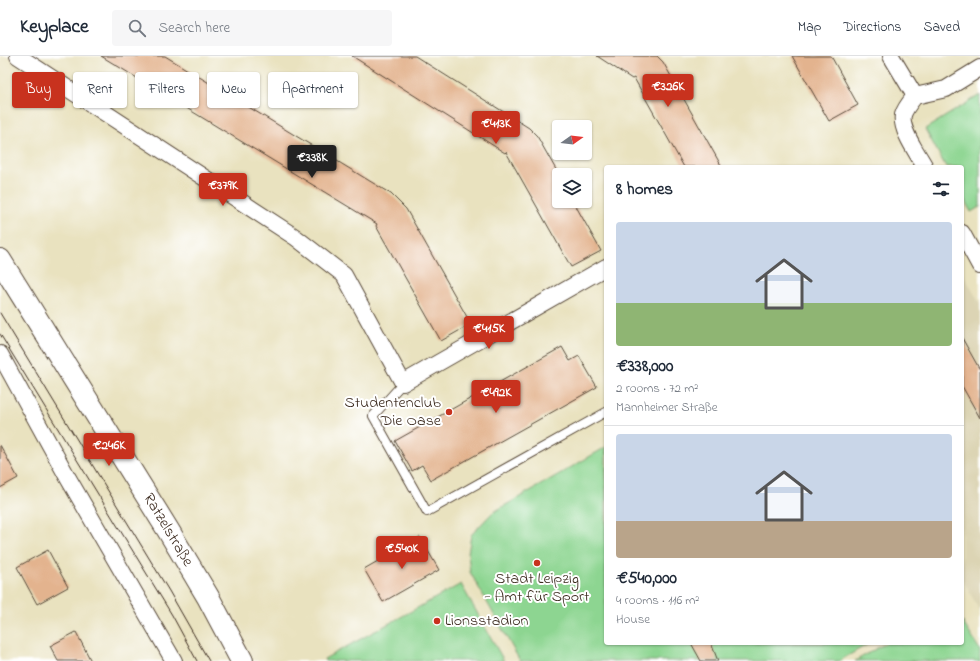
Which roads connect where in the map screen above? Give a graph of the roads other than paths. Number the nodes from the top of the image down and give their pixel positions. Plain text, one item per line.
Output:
1 (18, 56) edge
2 (892, 56) edge
3 (980, 68) edge
4 (915, 96) junction
5 (924, 165) edge
6 (964, 237) edge
7 (0, 260) edge
8 (980, 266) edge
9 (604, 268) edge
10 (0, 354) edge
11 (403, 383) junction
12 (604, 413) edge
13 (174, 661) edge
14 (242, 661) edge

1 - 11 street
2 - 4 street
3 - 4 street
4 - 5 street
6 - 8 street
7 - 14 main road, Ratzelstraße
9 - 11 street
10 - 13 street
11 - 12 lane

